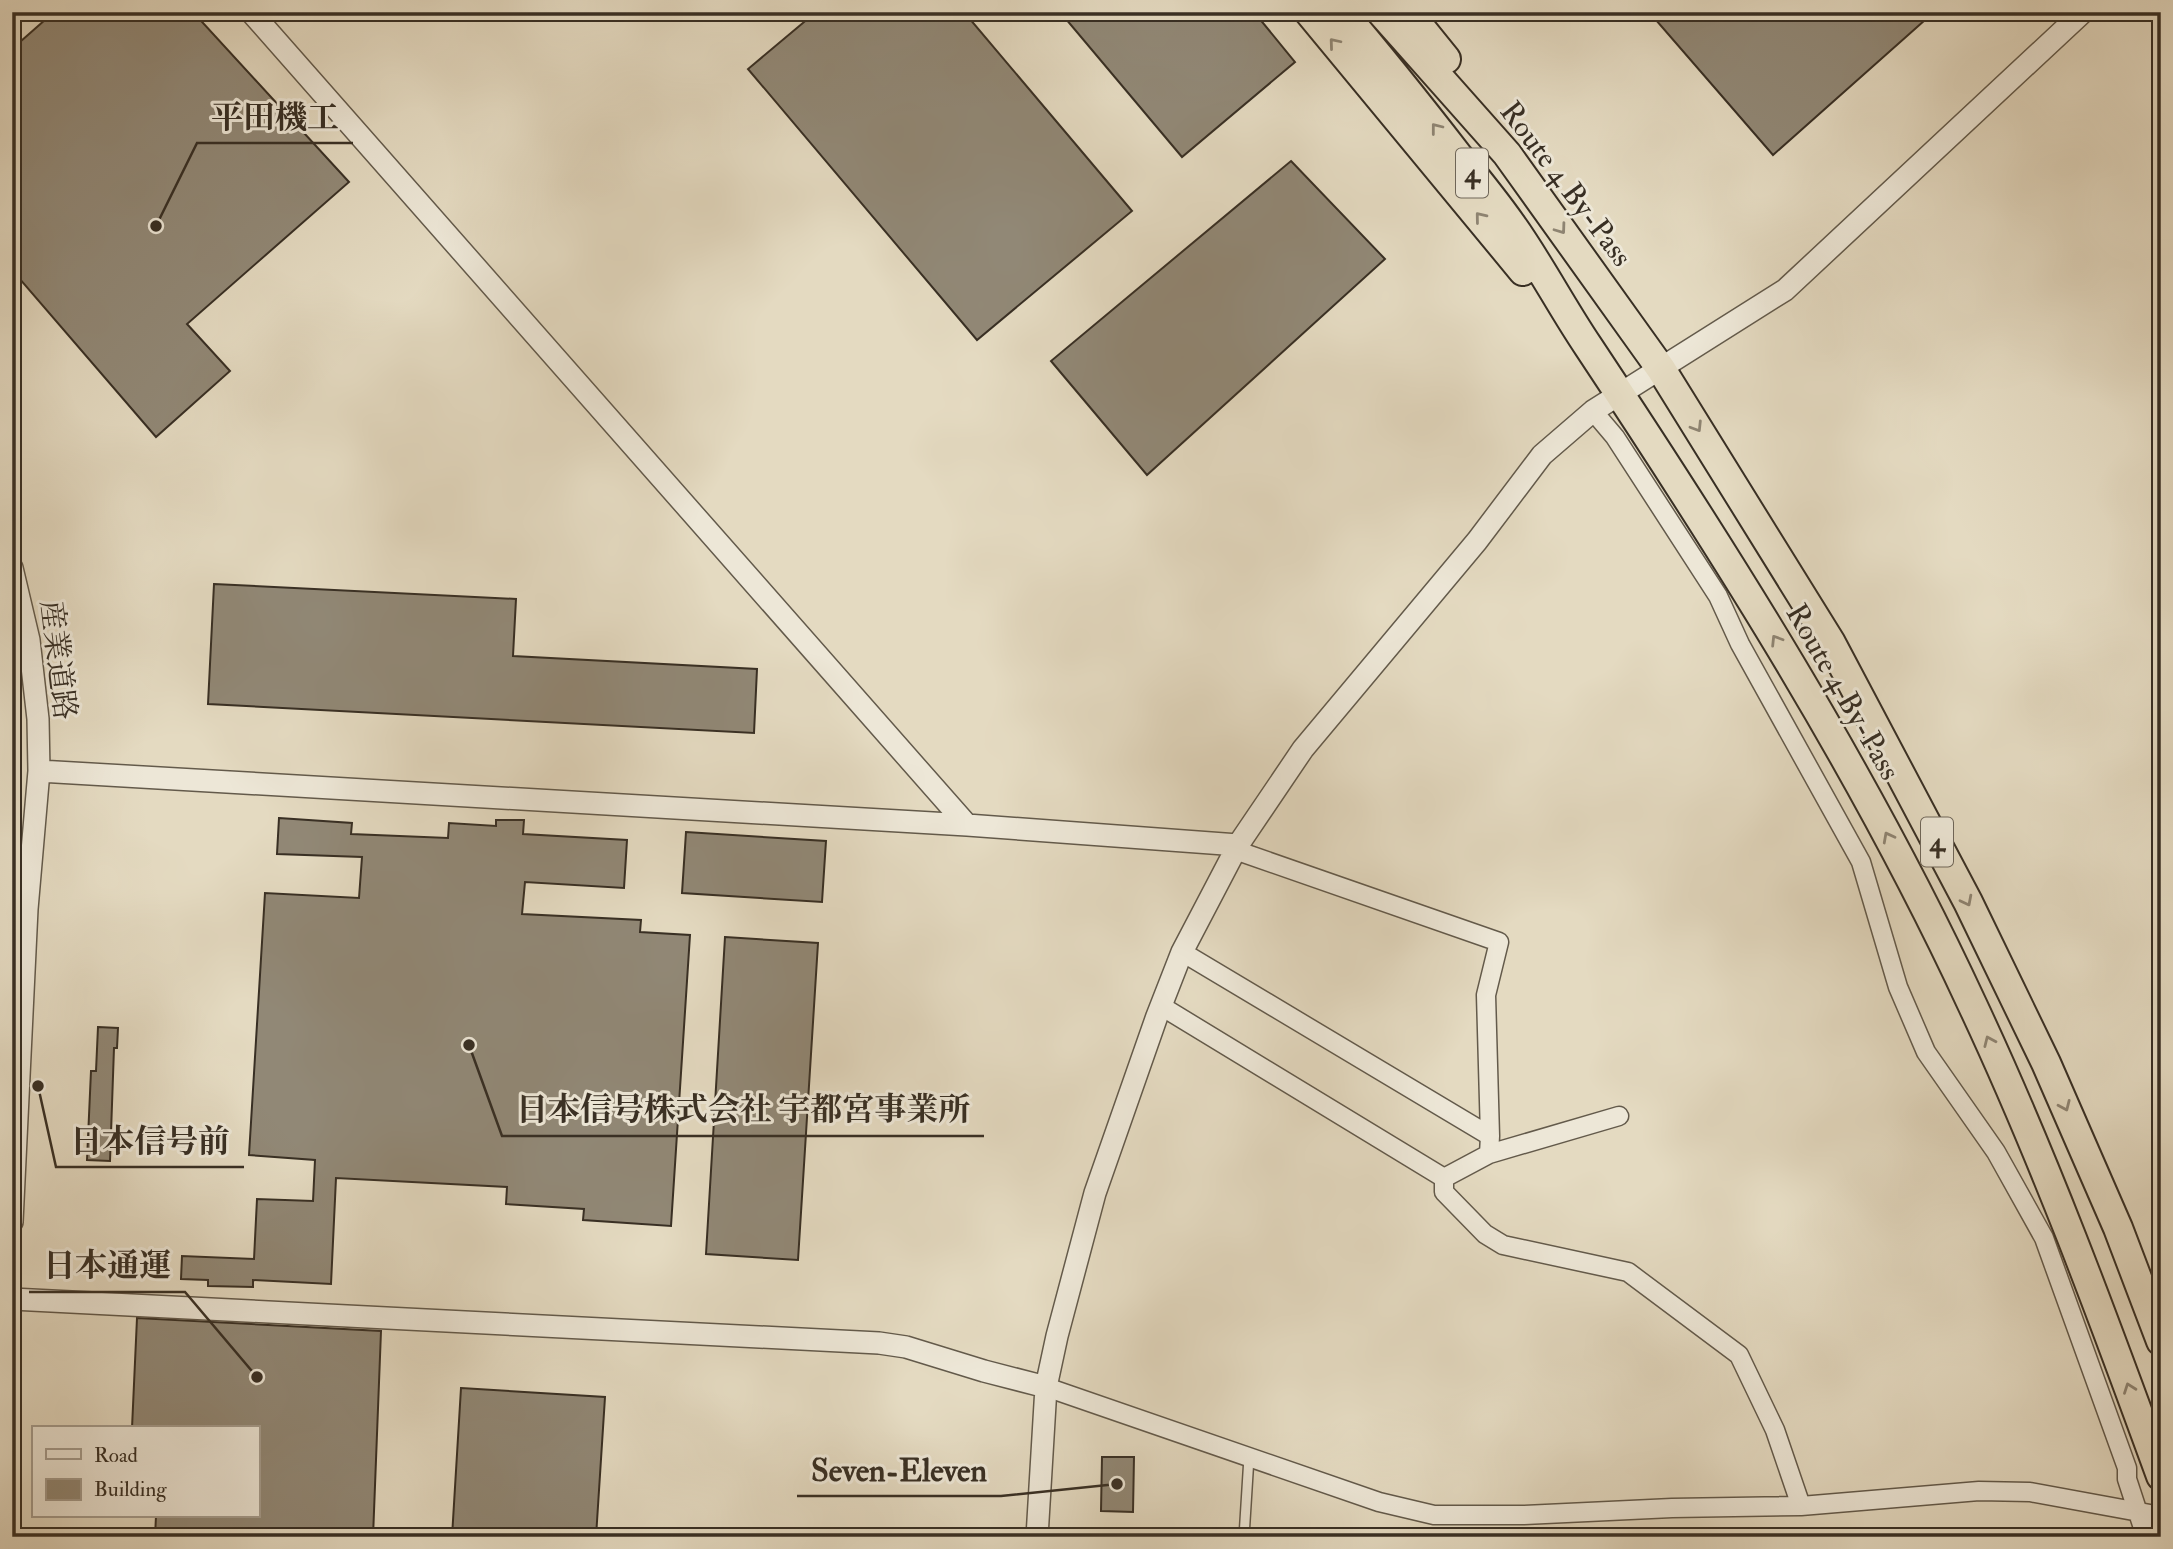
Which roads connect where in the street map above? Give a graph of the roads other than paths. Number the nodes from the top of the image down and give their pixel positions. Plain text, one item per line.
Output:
1 (251, 12) edge
2 (1309, 12) edge
3 (1342, 12) edge
4 (1381, 12) edge
5 (1409, 12) edge
6 (2083, 12) edge
7 (1507, 154) junction
8 (1587, 345) junction
9 (1661, 369) junction
10 (1621, 393) junction
11 (1593, 411) junction
12 (12, 568) edge
13 (39, 771) junction
14 (967, 825) junction
15 (1237, 847) junction
16 (20, 902) edge
17 (1182, 952) junction
18 (1161, 1006) junction
19 (1619, 1116) dead end
20 (1489, 1145) junction
21 (1444, 1178) junction
22 (12, 1222) edge
23 (12, 1299) edge
24 (2161, 1341) edge
25 (1046, 1387) junction
26 (1249, 1457) junction
27 (2161, 1476) edge
28 (1801, 1506) junction
29 (2136, 1512) junction
30 (2161, 1516) edge
31 (1037, 1537) edge
32 (1244, 1537) edge
33 (2146, 1537) edge

1 - 14 street
8 -> 2 highway
8 -> 3 highway, Route 4 By-Pass / 4
4 - 7 highway, Route 4 By-Pass / 4
5 - 7 highway
6 - 9 street
7 -> 9 highway, Route 4 By-Pass / 4
8 - 10 highway, Route 4 By-Pass / 4
9 - 10 street
9 -> 24 highway, Route 4 By-Pass / 4
10 - 11 street
27 -> 10 highway, Route 4 By-Pass / 4
11 - 15 street
11 - 29 street
12 - 13 street, 産業道路
13 - 14 street
13 - 16 street, 産業道路
14 - 15 street
15 - 17 street
15 - 20 street
16 - 22 street, 産業道路
17 - 18 street
17 - 20 street
18 - 21 street
18 - 25 street
19 - 20 street
20 - 21 street
21 - 28 street
23 - 25 street
25 - 26 street
25 - 31 street
26 - 28 street
26 - 32 lane
28 - 29 street
29 - 30 street
29 - 33 street

